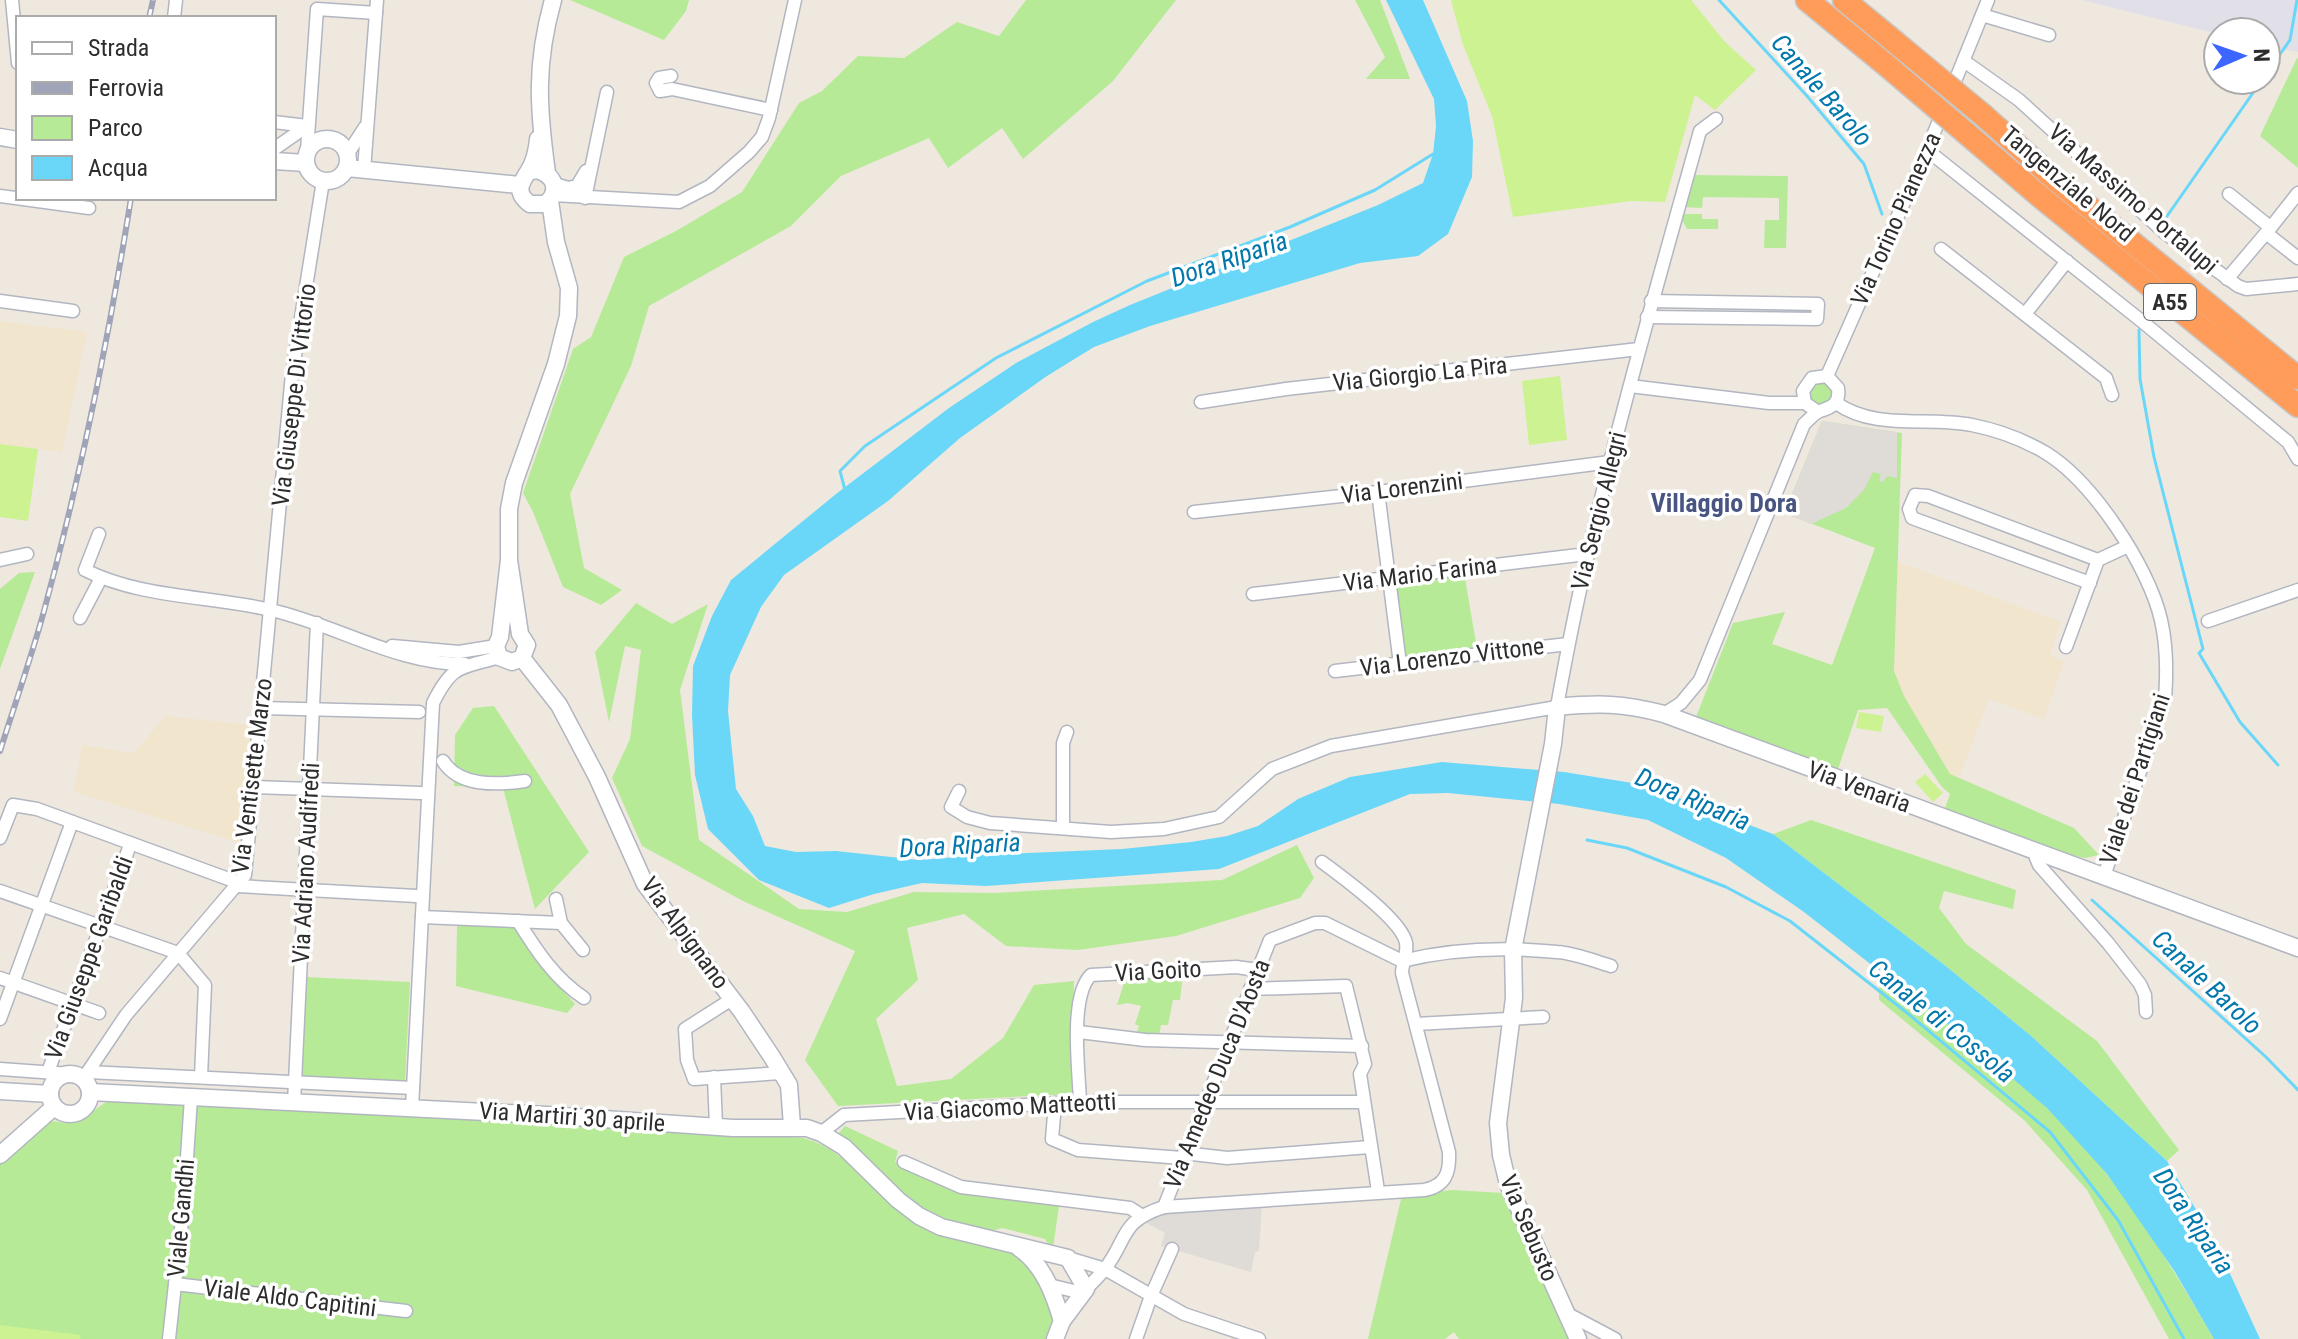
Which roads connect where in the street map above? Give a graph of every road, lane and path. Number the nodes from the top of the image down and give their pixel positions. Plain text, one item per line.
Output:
1 (12, 0) edge
2 (553, 0) edge
3 (795, 0) edge
4 (1807, 0) edge
5 (1844, 0) edge
6 (1988, 0) edge
7 (313, 4) edge
8 (377, 7) edge
9 (1982, 15) junction
10 (16, 29) edge
11 (2049, 35) dead end
12 (1964, 61) junction
13 (671, 76) dead end
14 (607, 92) dead end
15 (771, 110) junction
16 (539, 118) junction
17 (1716, 119) dead end
18 (276, 122) edge
19 (368, 124) junction
20 (307, 126) junction
21 (276, 148) edge
22 (1927, 150) junction
23 (306, 157) junction
24 (592, 157) junction
25 (276, 161) edge
26 (347, 162) junction
27 (364, 170) junction
28 (524, 179) junction
29 (323, 181) junction
30 (548, 192) junction
31 (2298, 193) edge
32 (2229, 194) dead end
33 (585, 198) junction
34 (30, 200) edge
35 (89, 208) dead end
36 (2268, 230) junction
37 (1941, 249) dead end
38 (2298, 258) edge
39 (2067, 261) junction
40 (2227, 279) junction
41 (2298, 284) edge
42 (0, 301) edge
43 (1651, 301) junction
44 (73, 311) dead end
45 (2025, 314) junction
46 (1647, 317) junction
47 (1639, 349) junction
48 (1827, 376) junction
49 (2298, 378) edge
50 (1630, 386) junction
51 (2112, 395) dead end
52 (1804, 397) junction
53 (1201, 402) dead end
54 (1836, 403) junction
55 (2298, 406) edge
56 (1818, 412) junction
57 (2298, 459) edge
58 (1610, 462) junction
59 (1378, 492) junction
60 (1194, 512) dead end
61 (99, 534) dead end
62 (2128, 546) junction
63 (27, 554) dead end
64 (1587, 554) junction
65 (0, 560) edge
66 (509, 560) junction
67 (2098, 560) junction
68 (101, 578) junction
69 (1388, 578) junction
70 (2090, 583) junction
71 (2298, 590) edge
72 (1253, 594) dead end
73 (271, 610) junction
74 (80, 618) dead end
75 (2208, 621) dead end
76 (317, 623) junction
77 (520, 634) junction
78 (373, 644) junction
79 (1568, 644) junction
80 (498, 646) junction
81 (2066, 647) dead end
82 (522, 658) junction
83 (476, 664) junction
84 (1400, 664) junction
85 (1335, 671) dead end
86 (1557, 707) junction
87 (261, 708) junction
88 (312, 710) junction
89 (419, 712) dead end
90 (1664, 714) junction
91 (1067, 732) dead end
92 (443, 761) dead end
93 (525, 781) dead end
94 (254, 787) junction
95 (309, 790) junction
96 (959, 791) dead end
97 (421, 793) dead end
98 (72, 822) junction
99 (1063, 828) junction
100 (0, 838) edge
101 (130, 845) junction
102 (2037, 852) junction
103 (1322, 862) dead end
104 (2104, 876) junction
105 (238, 886) junction
106 (304, 890) junction
107 (0, 891) edge
108 (416, 896) dead end
109 (556, 899) dead end
110 (41, 905) junction
111 (422, 917) junction
112 (518, 921) junction
113 (561, 923) junction
114 (101, 927) junction
115 (2298, 948) edge
116 (583, 950) dead end
117 (1513, 950) junction
118 (178, 953) junction
119 (1402, 961) junction
120 (1611, 966) dead end
121 (1258, 970) junction
122 (6, 980) edge
123 (1250, 989) junction
124 (584, 998) dead end
125 (732, 999) junction
126 (73, 1004) junction
127 (2146, 1012) dead end
128 (99, 1013) dead end
129 (1511, 1017) junction
130 (1543, 1017) dead end
131 (0, 1019) edge
132 (1416, 1024) junction
133 (1079, 1032) junction
134 (1229, 1042) junction
135 (1362, 1046) junction
136 (0, 1069) edge
137 (48, 1072) junction
138 (781, 1073) junction
139 (201, 1077) junction
140 (714, 1077) junction
141 (83, 1079) junction
142 (295, 1082) junction
143 (413, 1088) junction
144 (8, 1092) edge
145 (191, 1098) junction
146 (52, 1100) junction
147 (1080, 1102) junction
148 (1205, 1102) junction
149 (1363, 1102) junction
150 (294, 1103) junction
151 (1055, 1103) junction
152 (412, 1108) junction
153 (716, 1126) junction
154 (792, 1126) junction
155 (27, 1131) junction
156 (821, 1133) junction
157 (1370, 1147) junction
158 (0, 1155) edge
159 (1183, 1156) junction
160 (904, 1162) dead end
161 (1378, 1191) junction
162 (1164, 1207) junction
163 (1141, 1215) junction
164 (1016, 1246) junction
165 (1172, 1249) dead end
166 (1068, 1258) junction
167 (1105, 1269) junction
168 (175, 1284) junction
169 (1049, 1285) junction
170 (1084, 1291) junction
171 (1151, 1296) junction
172 (406, 1311) dead end
173 (1566, 1313) junction
174 (1062, 1321) junction
175 (169, 1339) edge
176 (1055, 1339) edge
177 (1136, 1339) edge
178 (1259, 1339) edge
179 (1578, 1339) edge
180 (1615, 1339) edge

1 - 10 street
2 - 16 street
3 - 15 street
4 - 55 highway, Tangenziale Nord / A55, bridge
5 - 49 highway, Tangenziale Nord / A55, bridge
6 - 9 street, Via Torino Pianezza
7 - 8 street
7 - 20 street
8 - 19 street
9 - 11 street
9 - 12 street, Via Torino Pianezza
12 - 22 street, Via Torino Pianezza
12 - 40 street, Via Massimo Portalupi
13 - 15 street
14 - 24 street
15 - 33 street
16 - 28 street
16 - 30 street
17 - 43 street, Via Sergio Allegri
18 - 20 street
19 - 26 street
19 - 27 street
20 - 21 street
20 - 23 street
22 - 39 street
22 - 48 street, Via Torino Pianezza
23 - 25 street
23 - 26 street
23 - 29 street
24 - 30 street
24 - 33 street
26 - 27 street
26 - 29 street
27 - 28 street
28 - 30 street
28 - 30 street
29 - 73 street, Via Giuseppe Di Vittorio
30 - 33 street
30 - 66 street
31 - 36 street, Via Massimo Portalupi
32 - 36 street
34 - 35 street
36 - 38 street
36 - 40 street, Via Massimo Portalupi
37 - 45 street
39 - 45 street
39 - 57 street
40 - 41 street, Via Massimo Portalupi
42 - 44 street
43 - 46 street, Via Sergio Allegri
43 - 46 street
45 - 51 street
46 - 47 street, Via Sergio Allegri
47 - 50 street, Via Sergio Allegri
47 - 53 street, Via Giorgio La Pira
48 - 52 street
48 - 54 street
50 - 52 street
50 - 58 street, Via Sergio Allegri
52 - 56 street
54 - 56 street
54 - 62 street, Viale dei Partigiani
56 - 90 street
58 - 59 street, Via Lorenzini
58 - 64 street, Via Sergio Allegri
59 - 60 street, Via Lorenzini
59 - 69 street
61 - 68 street
62 - 67 street
62 - 104 street, Viale dei Partigiani
63 - 65 street
64 - 69 street, Via Mario Farina
64 - 79 street, Via Sergio Allegri
66 - 77 street
66 - 80 street
67 - 70 street
67 - 70 street
68 - 73 street
68 - 74 street
69 - 72 street, Via Mario Farina
69 - 84 street
70 - 81 street
71 - 75 street
73 - 76 street
73 - 87 street, Via Ventisette Marzo
76 - 78 street
76 - 88 street, Via Adriano Audifredi
77 - 80 street
77 - 82 street
78 - 80 street
78 - 83 street
79 - 84 street, Via Lorenzo Vittone
79 - 86 street, Via Sergio Allegri
80 - 82 street
80 - 83 street
82 - 125 street, Via Alpignano
83 - 111 street
84 - 85 street, Via Lorenzo Vittone
86 - 90 street, Via Venaria
86 - 99 street, Via Venaria
86 - 117 street, Via Sebusto
87 - 88 street
87 - 94 street, Via Ventisette Marzo
88 - 89 street
88 - 95 street, Via Adriano Audifredi
90 - 102 street, Via Venaria
91 - 99 street
92 - 93 street
94 - 95 street
94 - 105 street, Via Ventisette Marzo
95 - 97 street
95 - 106 street, Via Adriano Audifredi
96 - 99 street, Via Venaria
98 - 100 street
98 - 101 street
98 - 110 street
101 - 105 street
101 - 114 street, Via Giuseppe Garibaldi
102 - 104 street, Via Venaria
102 - 127 street
103 - 119 street
104 - 115 street, Via Venaria
105 - 106 street
105 - 118 street, Via Ventisette Marzo
106 - 108 street
106 - 142 street, Via Adriano Audifredi
107 - 110 street
109 - 113 street
110 - 114 street
110 - 122 street
111 - 112 street
111 - 143 street
112 - 113 street
112 - 124 street
113 - 116 street
114 - 118 street
114 - 126 street, Via Giuseppe Garibaldi
117 - 119 street
117 - 120 street
117 - 129 street, Via Sebusto
118 - 139 street
118 - 141 street, Via Ventisette Marzo
119 - 121 street, Via Amedeo Duca D'Aosta
119 - 132 street
121 - 123 street, Via Amedeo Duca D'Aosta
121 - 133 street, Via Goito
122 - 126 street
122 - 131 street
123 - 134 street, Via Amedeo Duca D'Aosta
123 - 135 street
125 - 138 street, Via Alpignano
125 - 140 street
126 - 128 street
126 - 137 street, Via Giuseppe Garibaldi
129 - 130 street
129 - 132 street
129 - 173 street, Via Sebusto
132 - 161 street
133 - 134 street
133 - 147 street, Via Goito
134 - 135 street
134 - 148 street, Via Amedeo Duca D'Aosta
135 - 149 street
136 - 137 street
137 - 141 street
138 - 140 street
138 - 154 street, Via Alpignano
139 - 141 street
139 - 142 street
140 - 153 street
141 - 145 street, Via Martiri 30 aprile
141 - 146 street
141 - 146 street
142 - 143 street
142 - 150 street, Via Adriano Audifredi
143 - 152 street
144 - 146 street
144 - 155 street
145 - 150 street, Via Martiri 30 aprile
145 - 168 street, Viale Gandhi
146 - 155 street
147 - 148 street, Via Giacomo Matteotti
147 - 151 street, Via Giacomo Matteotti
148 - 149 street, Via Giacomo Matteotti
148 - 159 street, Via Amedeo Duca D'Aosta
149 - 157 street
150 - 152 street, Via Martiri 30 aprile
151 - 156 street, Via Giacomo Matteotti
151 - 159 street
152 - 153 street, Via Martiri 30 aprile
153 - 154 street, Via Martiri 30 aprile
154 - 156 street, Via Martiri 30 aprile
155 - 158 street
156 - 164 street, Via Martiri 30 aprile
157 - 159 street
157 - 161 street
159 - 162 street, Via Amedeo Duca D'Aosta
160 - 163 street
161 - 162 street
162 - 163 street
163 - 167 street
164 - 166 street, Via Martiri 30 aprile
164 - 169 street
165 - 171 street
166 - 167 street, Via Martiri 30 aprile
166 - 170 street
167 - 170 street
167 - 171 street, Via Martiri 30 aprile
168 - 172 street, Viale Aldo Capitini
168 - 175 street, Viale Gandhi
169 - 170 street
169 - 174 street
170 - 174 street
171 - 177 street
171 - 178 street, Via Martiri 30 aprile
173 - 179 street, Via Sebusto
173 - 180 street
174 - 176 street

